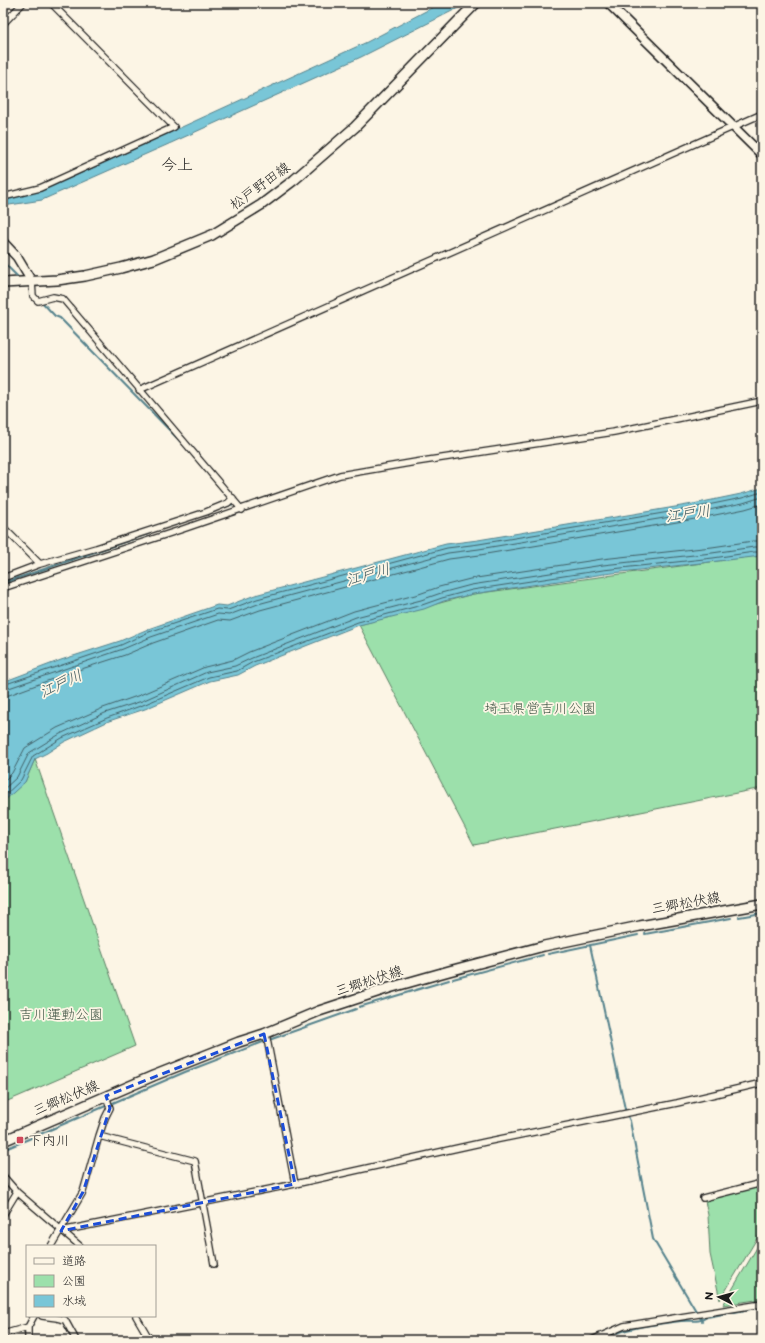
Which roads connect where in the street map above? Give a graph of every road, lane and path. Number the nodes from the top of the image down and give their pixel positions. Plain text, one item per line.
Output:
1 (23, 3) edge
2 (51, 3) edge
3 (476, 3) edge
4 (608, 3) edge
5 (3, 24) edge
6 (762, 114) edge
7 (733, 127) junction
8 (762, 156) edge
9 (3, 197) edge
10 (3, 242) edge
11 (32, 282) junction
12 (3, 283) edge
13 (139, 390) junction
14 (762, 401) edge
15 (233, 498) junction
16 (242, 510) junction
17 (3, 527) edge
18 (40, 564) junction
19 (3, 578) edge
20 (3, 588) edge
21 (762, 904) edge
22 (264, 1034) junction
23 (762, 1083) edge
24 (107, 1098) junction
25 (99, 1136) junction
26 (3, 1141) edge
27 (3, 1176) edge
28 (762, 1183) edge
29 (295, 1184) junction
30 (17, 1192) junction
31 (702, 1198) dead end
32 (202, 1203) junction
33 (3, 1215) edge
34 (61, 1231) junction
35 (52, 1245) edge
36 (79, 1245) edge
37 (214, 1264) dead end
38 (762, 1304) edge
39 (33, 1317) edge
40 (50, 1317) edge
41 (137, 1317) edge
42 (28, 1327) junction
43 (3, 1334) edge
44 (28, 1340) edge
45 (76, 1340) edge
46 (150, 1340) edge
47 (592, 1340) edge

1 - 5 street
2 - 9 street
3 - 11 main road, 松戸野田線
4 - 7 street
6 - 7 street
7 - 8 street
7 - 13 street
10 - 11 street
11 - 12 main road, 松戸野田線
11 - 13 street
13 - 15 street
14 - 16 street
15 - 16 street
15 - 18 street
16 - 20 street
17 - 18 street
18 - 19 street
21 - 22 main road, 三郷松伏線
22 - 24 main road, 三郷松伏線
22 - 29 street
23 - 29 street
24 - 25 street
24 - 26 main road, 三郷松伏線
25 - 32 street
25 - 34 street
27 - 30 street
28 - 31 street
29 - 32 street
30 - 33 street
30 - 34 street
32 - 34 street
32 - 37 street
34 - 35 street
34 - 36 street
38 - 47 street
39 - 42 street
40 - 45 street
41 - 46 street
42 - 43 street
42 - 44 street

